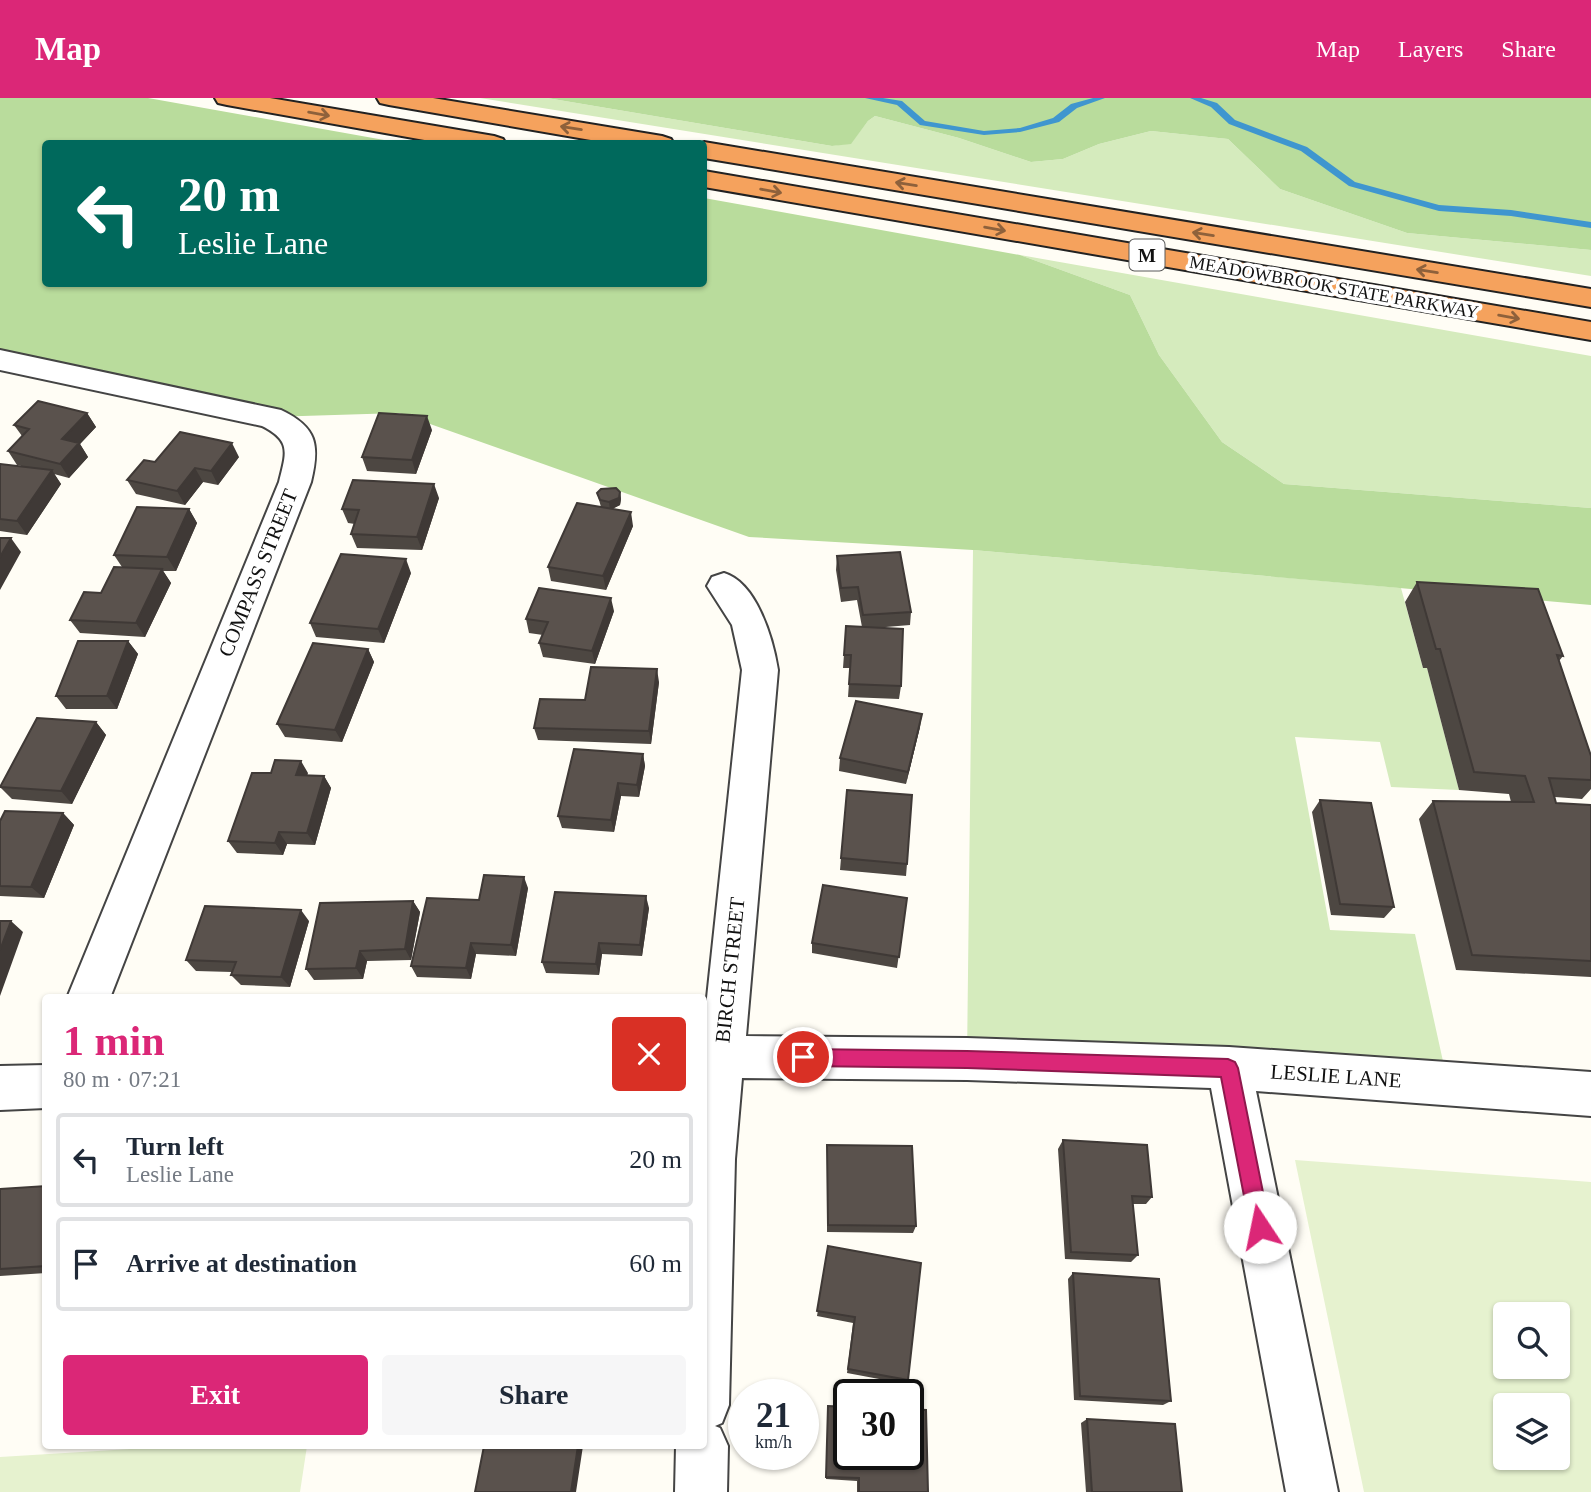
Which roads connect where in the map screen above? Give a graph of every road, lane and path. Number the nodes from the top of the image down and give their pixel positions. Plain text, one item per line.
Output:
1 (227, 98) edge
2 (389, 98) edge
3 (471, 140) edge
4 (638, 140) edge
5 (707, 151) edge
6 (707, 180) edge
7 (1591, 298) edge
8 (1591, 331) edge
9 (1, 362) edge
10 (724, 586) dead end
11 (90, 994) edge
12 (713, 1057) edge
13 (1228, 1068) junction
14 (42, 1086) edge
15 (0, 1088) edge
16 (1591, 1094) edge
17 (707, 1313) edge
18 (702, 1449) edge
19 (701, 1492) edge
20 (1312, 1492) edge

1 -> 3 highway
4 -> 2 highway
7 -> 5 highway, MEADOWBROOK STATE PARKWAY / M
6 -> 8 highway, MEADOWBROOK STATE PARKWAY / M
9 - 11 street, COMPASS STREET
10 - 12 street, BIRCH STREET
12 - 13 street, LESLIE LANE
12 - 17 street, BIRCH STREET
13 - 16 street, LESLIE LANE
13 - 20 street
14 - 15 street
18 - 19 street

